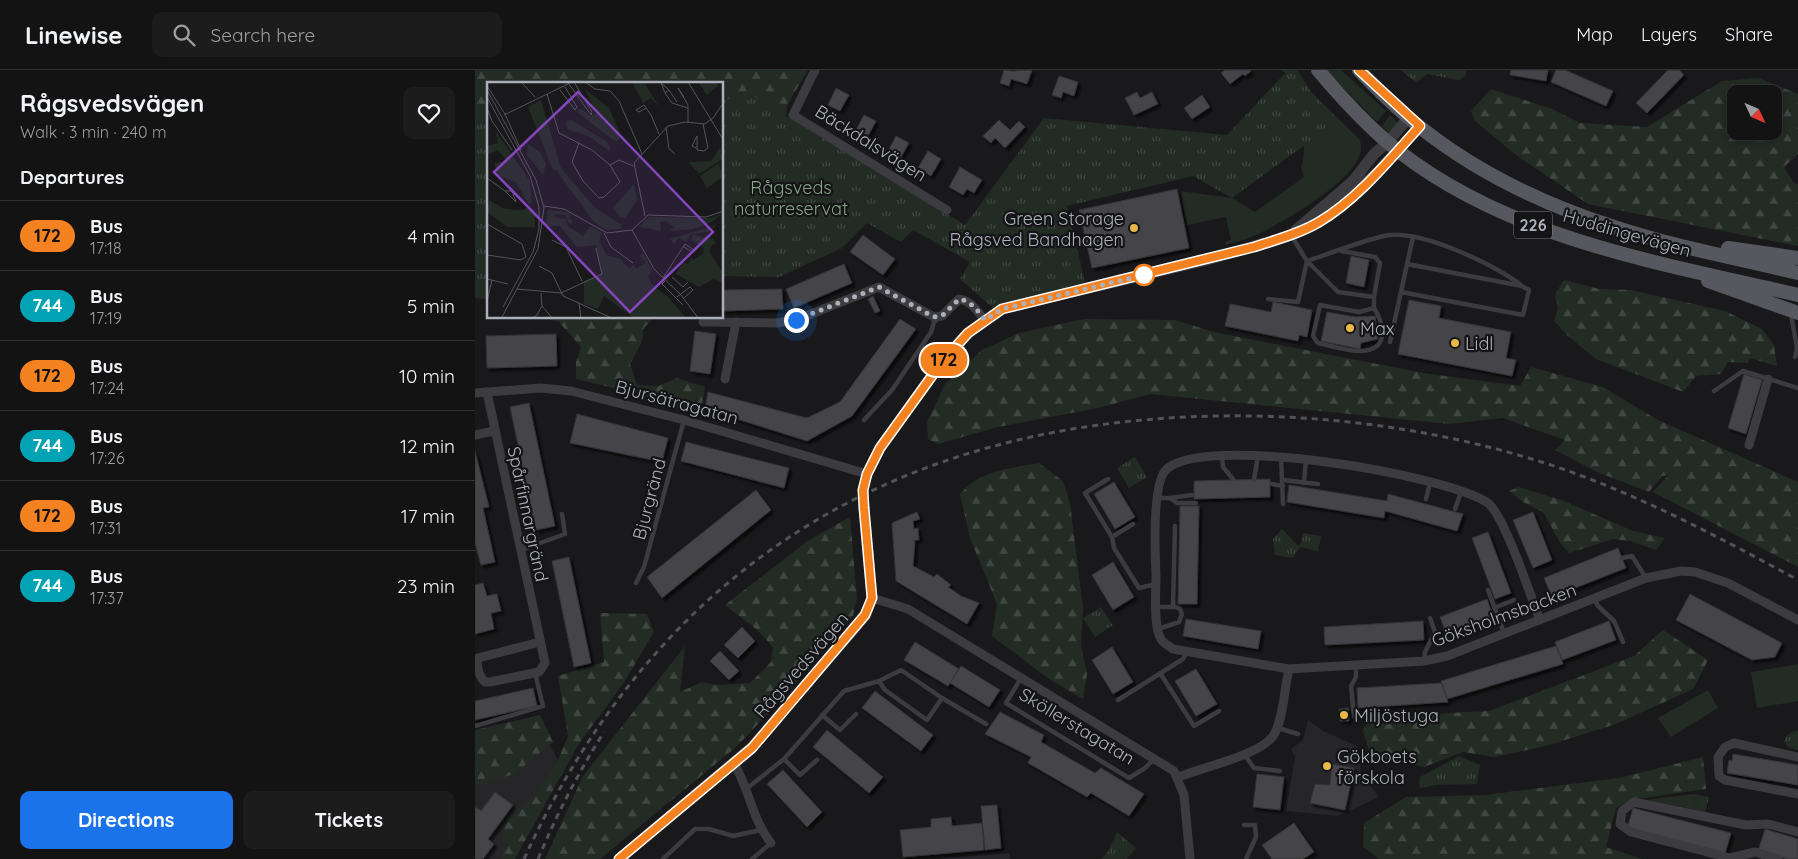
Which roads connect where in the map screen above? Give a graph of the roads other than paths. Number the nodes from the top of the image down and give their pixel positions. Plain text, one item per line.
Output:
1 (815, 70) edge
2 (1318, 70) edge
3 (1359, 70) edge
4 (1409, 117) junction
5 (1420, 126) junction
6 (1393, 146) junction
7 (947, 210) dead end
8 (1291, 234) junction
9 (1413, 237) junction
10 (1657, 239) junction
11 (1340, 250) junction
12 (1798, 258) edge
13 (1307, 261) junction
14 (1407, 264) junction
15 (1682, 269) junction
16 (1798, 273) edge
17 (1522, 286) junction
18 (1401, 292) junction
19 (1798, 295) edge
20 (1374, 296) junction
21 (1268, 299) dead end
22 (1374, 308) junction
23 (1795, 312) edge
24 (942, 316) junction
25 (985, 320) junction
26 (703, 322) dead end
27 (736, 322) junction
28 (1390, 342) dead end
29 (1795, 357) dead end
30 (725, 379) dead end
31 (1768, 379) junction
32 (1798, 388) edge
33 (1714, 391) dead end
34 (487, 392) junction
35 (475, 393) edge
36 (684, 420) junction
37 (864, 420) dead end
38 (494, 431) junction
39 (475, 435) edge
40 (1749, 445) dead end
41 (1258, 456) junction
42 (1222, 457) junction
43 (1281, 457) junction
44 (1306, 459) junction
45 (867, 474) junction
46 (1233, 478) dead end
47 (1108, 479) dead end
48 (1254, 479) dead end
49 (1283, 483) junction
50 (1304, 483) junction
51 (1430, 483) junction
52 (1272, 484) dead end
53 (1318, 484) dead end
54 (1461, 492) junction
55 (1192, 494) dead end
56 (1157, 498) junction
57 (1170, 498) junction
58 (1426, 499) dead end
59 (1196, 503) dead end
60 (1283, 504) dead end
61 (1455, 508) dead end
62 (562, 514) dead end
63 (1133, 524) dead end
64 (1175, 526) dead end
65 (1112, 537) junction
66 (520, 551) junction
67 (1622, 558) dead end
68 (1646, 578) junction
69 (636, 583) dead end
70 (1156, 584) junction
71 (1488, 590) dead end
72 (872, 598) junction
73 (1594, 598) junction
74 (1514, 600) dead end
75 (1156, 607) junction
76 (1173, 607) junction
77 (1494, 608) junction
78 (1430, 618) dead end
79 (1540, 620) junction
80 (1798, 620) edge
81 (1158, 629) junction
82 (1504, 635) junction
83 (540, 642) junction
84 (1623, 642) dead end
85 (1187, 652) junction
86 (1424, 661) junction
87 (1356, 664) junction
88 (1289, 669) junction
89 (535, 673) junction
90 (1160, 673) junction
91 (1021, 678) junction
92 (879, 681) junction
93 (942, 698) junction
94 (1118, 700) dead end
95 (1219, 711) dead end
96 (856, 714) dead end
97 (822, 715) junction
98 (1353, 716) dead end
99 (986, 724) dead end
100 (475, 726) edge
101 (1277, 728) junction
102 (1298, 734) dead end
103 (1244, 754) junction
104 (1798, 757) edge
105 (784, 759) junction
106 (1154, 759) junction
107 (817, 760) dead end
108 (734, 763) junction
109 (1280, 771) dead end
110 (1179, 777) junction
111 (745, 789) junction
112 (1798, 794) edge
113 (1244, 825) dead end
114 (761, 830) junction
115 (1798, 832) edge
116 (771, 843) joint
117 (619, 859) edge
118 (663, 859) edge
119 (752, 859) edge
120 (1190, 859) edge
121 (1246, 859) edge
122 (1778, 859) edge

1 - 7 street, Bäckdalsvägen
2 - 6 main road, Huddingevägen / 226
3 - 4 main road, Huddingevägen / 226
4 - 5 main road, Huddingevägen / 226
4 - 6 street
5 - 6 street
5 - 10 main road, Huddingevägen / 226
6 - 8 street
6 - 15 main road, Huddingevägen / 226
8 - 13 lane
8 - 25 street
9 - 11 lane
9 - 14 lane
9 - 17 lane
10 - 12 main road
10 - 16 main road, Huddingevägen / 226
11 - 13 lane
11 - 20 lane
13 - 20 lane
13 - 21 lane
14 - 17 lane
14 - 18 lane
15 - 19 main road, Huddingevägen / 226
15 - 23 main road
17 - 18 lane
18 - 28 lane
20 - 22 lane
22 - 22 lane
23 - 29 lane
24 - 25 street
24 - 27 street
24 - 37 lane
25 - 45 street
26 - 27 street
27 - 30 street
31 - 32 lane
31 - 33 lane
31 - 40 street
34 - 35 street, Bjursätragatan
34 - 36 street, Bjursätragatan
34 - 38 street, Spårfinnargränd
36 - 45 street, Bjursätragatan
36 - 69 lane, Bjurgränd
38 - 39 street
38 - 66 street, Spårfinnargränd
41 - 42 street
41 - 43 street
41 - 48 lane
42 - 46 lane
42 - 56 street
43 - 44 street
43 - 49 lane
44 - 50 lane
44 - 51 street
45 - 72 street
47 - 65 lane
49 - 50 lane
49 - 52 lane
49 - 60 lane
50 - 53 lane
51 - 54 street
51 - 58 lane
54 - 61 lane
54 - 79 street
55 - 57 lane
56 - 57 lane
56 - 70 street
57 - 59 lane
62 - 66 lane
63 - 65 lane
64 - 76 lane
65 - 70 lane
66 - 83 street, Spårfinnargränd
67 - 68 lane
68 - 73 street, Göksholmsbacken
68 - 80 street, Göksholmsbacken
70 - 75 street
71 - 77 lane
72 - 91 street, Sköllerstagatan
72 - 108 street, Rågsvedsvägen
73 - 79 street, Göksholmsbacken
73 - 84 lane
74 - 77 lane
75 - 76 lane
75 - 81 street
76 - 81 lane
77 - 82 lane
78 - 86 lane
79 - 82 street, Göksholmsbacken
81 - 85 street, Göksholmsbacken
82 - 86 street, Göksholmsbacken
83 - 89 street, Spårfinnargränd
83 - 89 street
85 - 88 street, Göksholmsbacken
85 - 90 lane
86 - 87 street, Göksholmsbacken
87 - 88 street, Göksholmsbacken
87 - 98 lane
88 - 101 street
89 - 100 lane
90 - 94 lane
90 - 95 lane
91 - 106 street, Sköllerstagatan
91 - 106 lane, Sköllerstagatan
92 - 93 lane
92 - 93 lane
92 - 97 lane
93 - 99 lane
96 - 97 lane
97 - 105 lane
101 - 102 lane
101 - 103 street
103 - 109 lane
103 - 110 street
104 - 112 street
105 - 107 lane
105 - 111 lane
106 - 110 street, Sköllerstagatan
108 - 111 street
108 - 117 street, Rågsvedsvägen
110 - 120 street
111 - 114 street
113 - 121 lane
114 - 116 street
114 - 118 lane
115 - 122 street
116 - 119 lane

